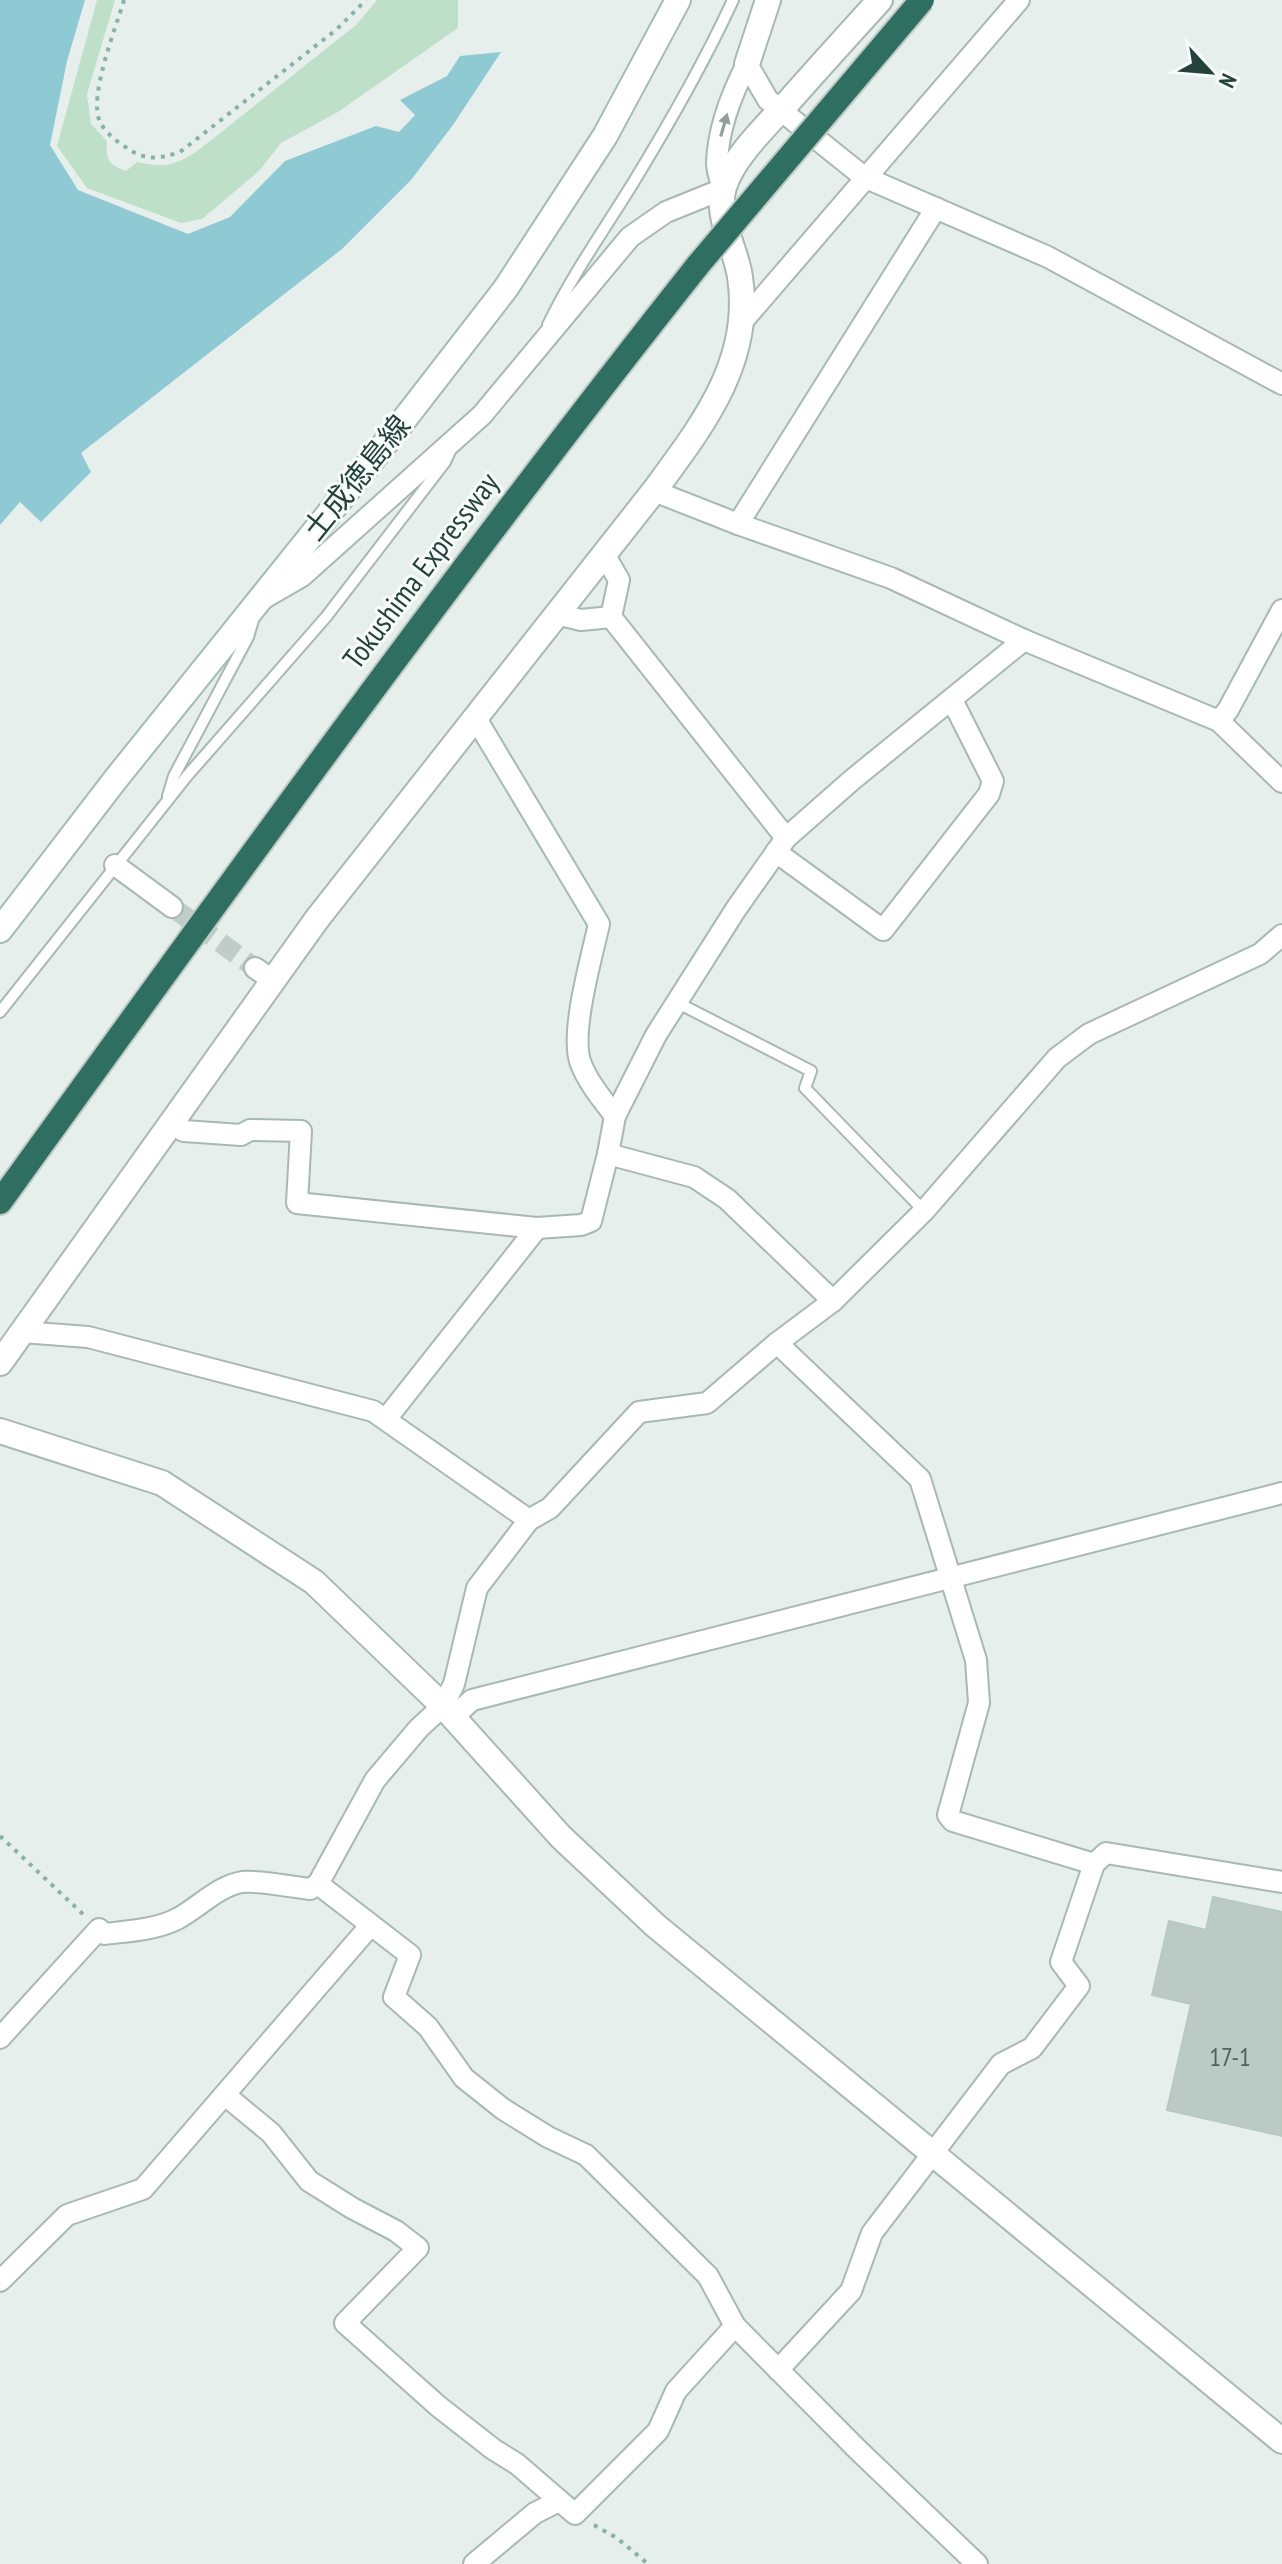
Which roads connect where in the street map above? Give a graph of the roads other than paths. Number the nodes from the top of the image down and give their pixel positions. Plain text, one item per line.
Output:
1 (678, 0) edge
2 (733, 0) edge
3 (768, 0) edge
4 (880, 0) edge
5 (922, 0) edge
6 (1019, 0) edge
7 (747, 64) junction
8 (780, 111) junction
9 (864, 177) junction
10 (723, 189) junction
11 (936, 208) junction
12 (741, 323) junction
13 (538, 346) junction
14 (1282, 384) edge
15 (458, 435) junction
16 (654, 491) junction
17 (738, 524) junction
18 (604, 554) junction
19 (257, 602) junction
20 (1282, 610) edge
21 (556, 614) junction
22 (611, 617) junction
23 (1024, 640) junction
24 (952, 700) junction
25 (475, 717) junction
26 (1219, 721) junction
27 (1282, 782) edge
28 (166, 801) junction
29 (781, 845) junction
30 (115, 865) junction
31 (172, 907) tunnel mouth
32 (0, 930) edge
33 (1282, 935) edge
34 (676, 1002) junction
35 (0, 1012) edge
36 (615, 1116) junction
37 (172, 1125) junction
38 (608, 1154) junction
39 (0, 1202) edge
40 (924, 1211) junction
41 (537, 1228) junction
42 (833, 1301) junction
43 (22, 1332) junction
44 (777, 1343) junction
45 (0, 1363) edge
46 (386, 1419) junction
47 (0, 1431) edge
48 (1282, 1493) edge
49 (529, 1520) junction
50 (951, 1576) junction
51 (448, 1712) junction
52 (1094, 1864) junction
53 (1282, 1882) edge
54 (318, 1884) junction
55 (370, 1926) junction
56 (0, 2038) edge
57 (225, 2095) junction
58 (931, 2155) junction
59 (0, 2281) edge
60 (735, 2326) junction
61 (778, 2370) junction
62 (1282, 2441) edge
63 (557, 2502) junction
64 (474, 2564) edge
65 (977, 2564) edge

1 - 19 street, 土成徳島線
2 - 13 lane
3 - 7 street
4 - 8 street
5 - 39 highway, Tokushima Expressway, bridge
6 - 9 street
7 - 8 street
10 -> 7 street
8 - 9 street
8 - 10 street
9 - 11 street
9 - 12 street
10 - 12 street
10 - 13 street
11 - 14 street
11 - 17 street
12 - 16 street
13 - 15 street
15 - 19 street
15 - 28 lane
16 - 17 street
16 - 18 street
17 - 23 street
18 - 21 street
18 - 22 street
19 - 28 lane
19 - 32 street, 土成徳島線
20 - 26 street
21 - 22 street
21 - 25 street
22 - 29 street
23 - 24 street
23 - 26 street
24 - 29 street
24 - 29 street
25 - 36 street
25 - 37 street
26 - 27 street
28 - 30 lane
29 - 34 street
30 - 31 street
30 - 35 lane
33 - 40 street
34 - 36 street
34 - 40 lane
36 - 38 street
37 - 41 street
37 - 43 street
38 - 41 street
38 - 42 street
40 - 42 street
41 - 46 street
42 - 44 street
43 - 45 street
43 - 46 street
44 - 49 street
44 - 50 street
46 - 49 street
47 - 51 street
48 - 50 street
49 - 51 street
50 - 51 street
50 - 52 street
51 - 54 street
51 - 58 street
52 - 53 street
52 - 58 street
54 - 55 street
54 - 56 street
55 - 57 street
55 - 60 street
57 - 59 street
57 - 63 street
58 - 61 street
58 - 62 street
60 - 61 street
60 - 63 street
61 - 65 street
63 - 64 street

